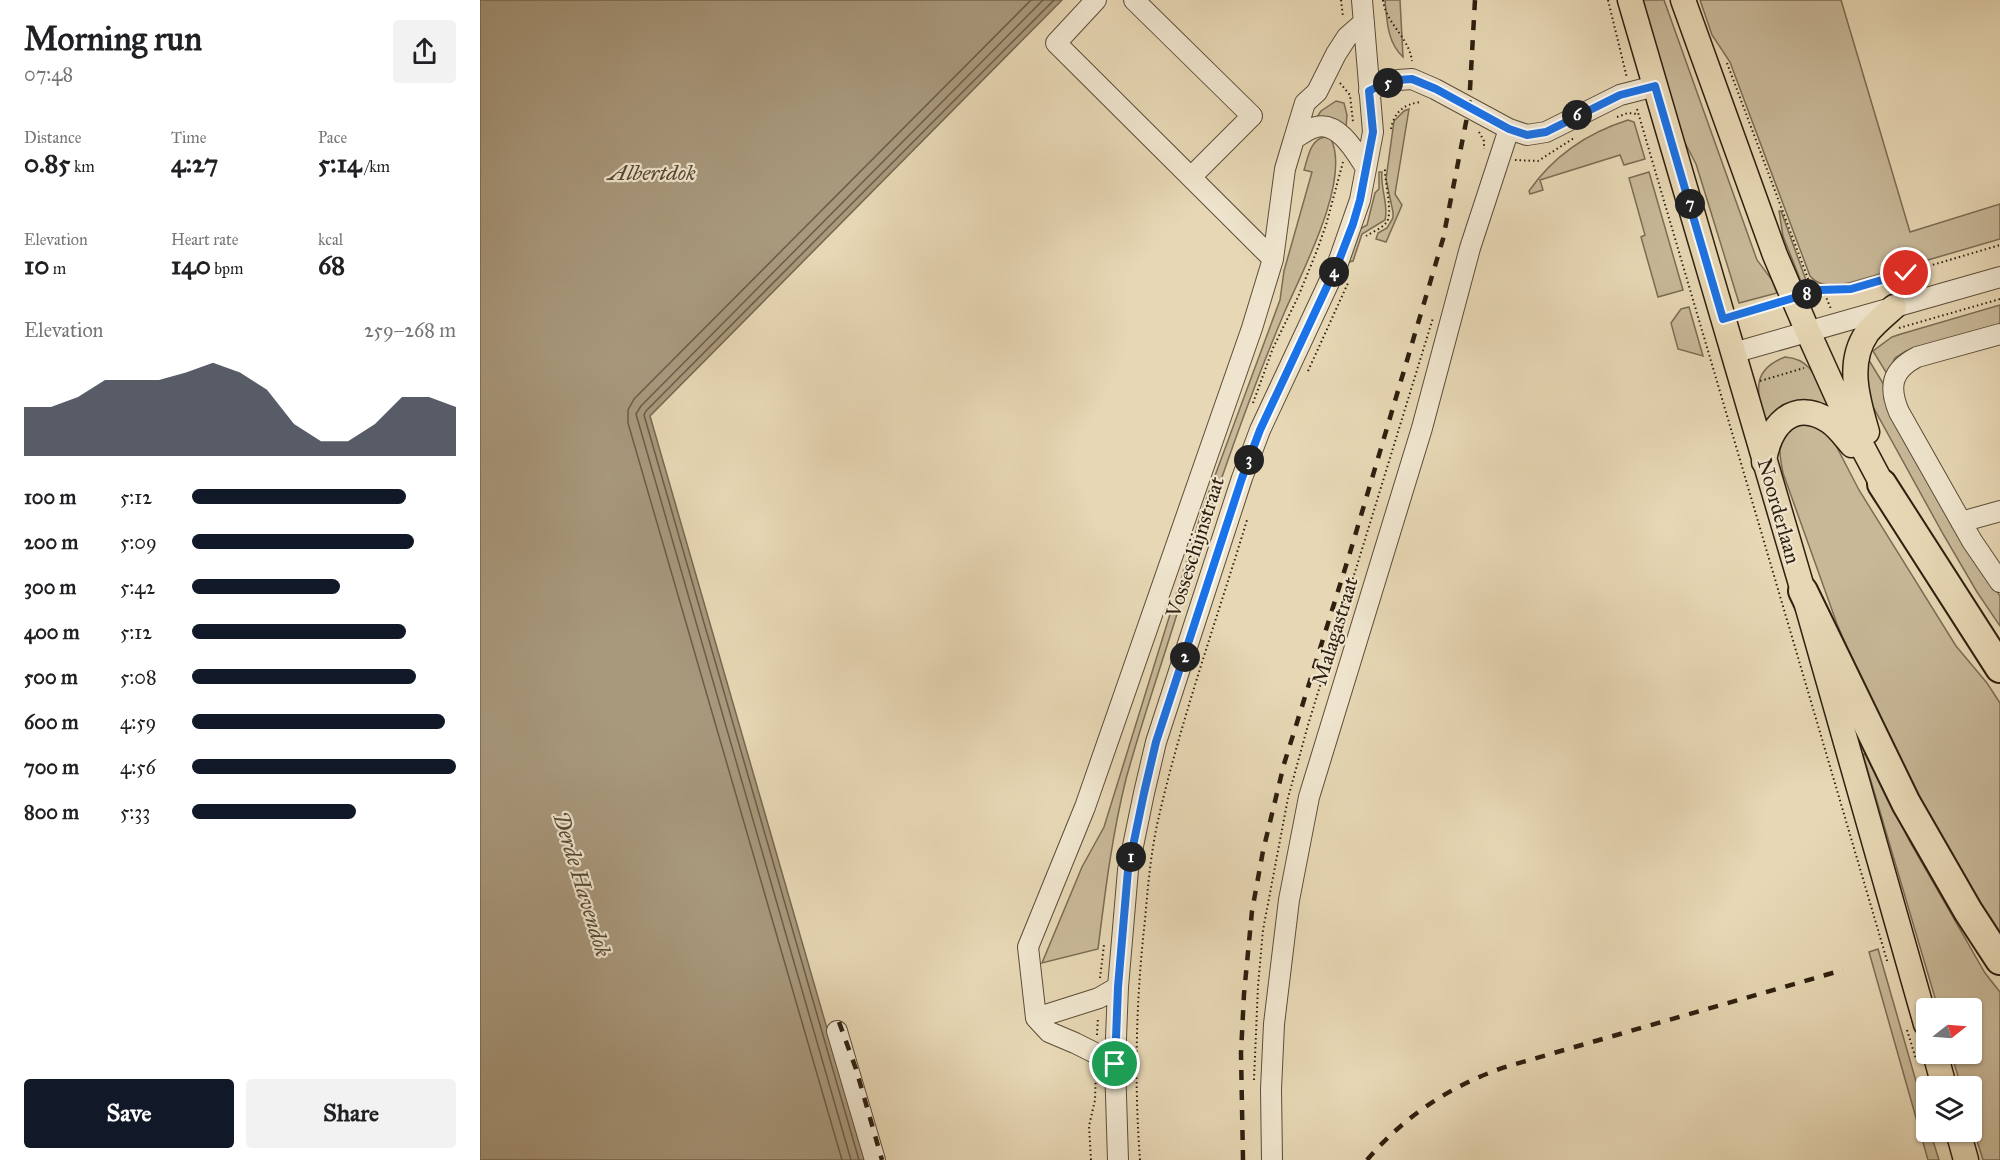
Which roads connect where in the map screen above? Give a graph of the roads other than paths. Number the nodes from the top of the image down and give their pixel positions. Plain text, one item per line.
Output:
1 (1096, 0) edge
2 (1134, 0) edge
3 (1362, 0) edge
4 (1630, 0) edge
5 (1683, 0) edge
6 (1364, 22) junction
7 (1655, 86) junction
8 (1369, 91) junction
9 (1509, 129) junction
10 (1294, 139) junction
11 (1375, 168) junction
12 (1191, 177) junction
13 (1273, 259) junction
14 (2000, 276) edge
15 (1893, 319) junction
16 (1808, 332) junction
17 (2000, 334) edge
18 (1733, 352) junction
19 (1764, 462) junction
20 (1882, 484) junction
21 (2000, 512) edge
22 (1961, 522) junction
23 (2000, 582) edge
24 (1803, 591) junction
25 (2000, 668) edge
26 (2000, 960) edge
27 (1118, 987) junction
28 (1036, 1018) junction
29 (1916, 1026) edge
30 (837, 1031) dead end
31 (1115, 1064) junction
32 (1961, 1142) edge
33 (874, 1160) edge
34 (1118, 1160) edge
35 (1272, 1160) edge
36 (1966, 1160) edge

1 - 12 street
2 - 12 street
3 - 6 street, Vosseschijnstraat
4 - 7 main road, Noorderlaan
5 - 16 main road
6 - 8 street, Vosseschijnstraat
6 - 10 street
7 - 9 street
7 - 18 main road, Noorderlaan
8 - 9 street
8 - 11 street, Vosseschijnstraat
9 - 35 street, Malagastraat
10 - 11 street
10 - 13 street
11 - 27 street, Vosseschijnstraat
12 - 13 street
13 - 28 street
14 - 15 street
15 - 16 street
15 - 20 main road
16 - 18 street
16 - 20 main road
17 - 22 street
18 - 19 main road, Noorderlaan
19 - 20 main road
19 - 24 main road, Noorderlaan
20 - 25 highway
21 - 22 street
22 - 23 street
24 - 26 highway
24 - 29 main road, Noorderlaan
27 - 28 street
27 - 31 street, Vosseschijnstraat
28 - 31 street
30 - 33 street
31 - 34 street, Vosseschijnstraat
32 - 36 main road

